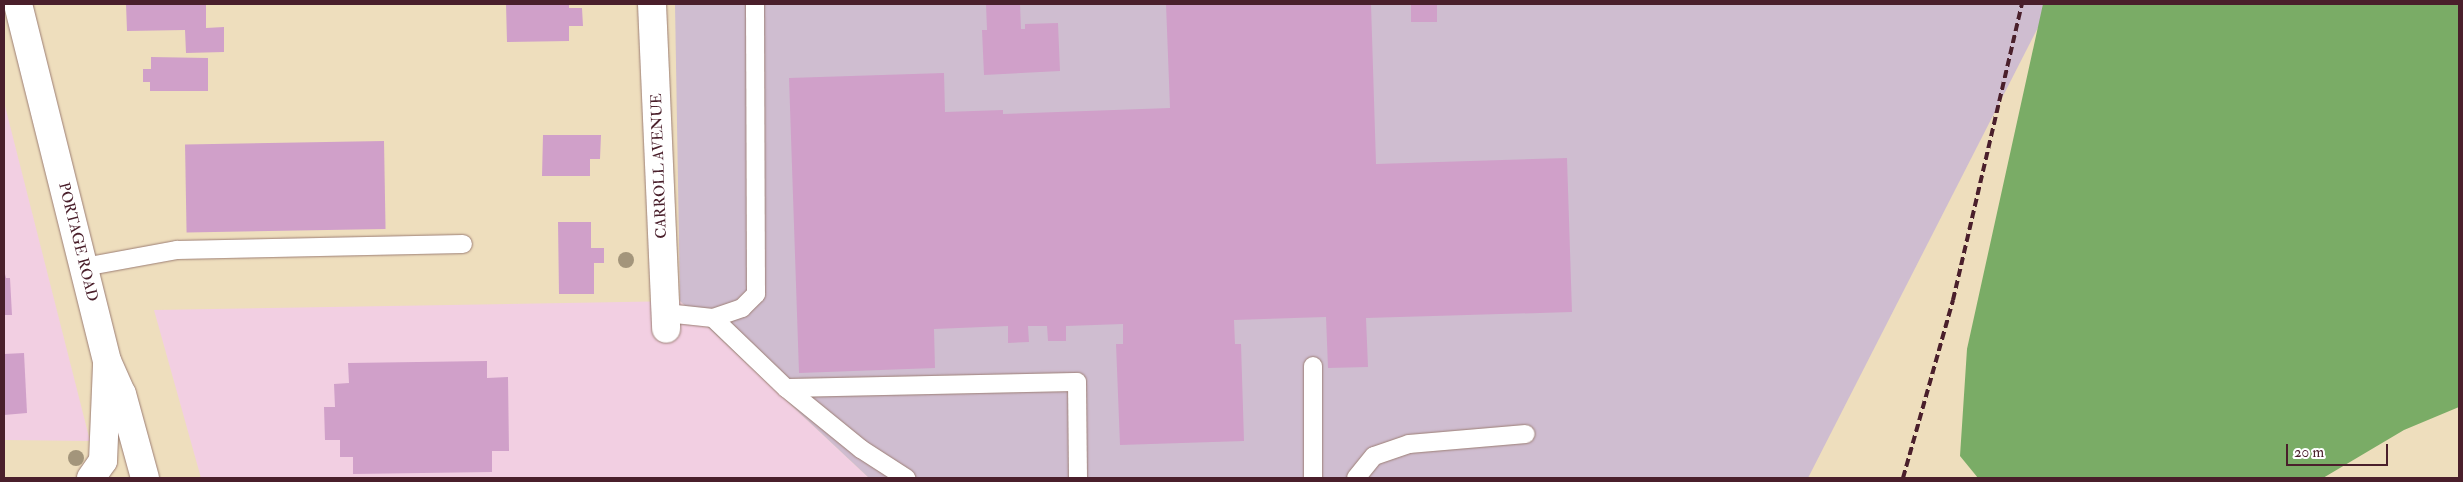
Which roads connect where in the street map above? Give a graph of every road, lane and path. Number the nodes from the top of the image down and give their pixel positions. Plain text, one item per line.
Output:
1 (18, 4) edge
2 (652, 4) edge
3 (754, 4) edge
4 (463, 244) dead end
5 (84, 267) junction
6 (713, 318) junction
7 (666, 321) joint
8 (107, 360) junction
9 (1313, 366) dead end
10 (786, 388) junction
11 (1526, 434) dead end
12 (91, 478) edge
13 (145, 478) edge
14 (906, 478) edge
15 (1078, 478) edge
16 (1313, 478) edge
17 (1356, 478) edge

1 - 5 main road, PORTAGE ROAD
2 - 7 main road, CARROLL AVENUE
3 - 6 lane
4 - 5 lane
5 - 8 main road, PORTAGE ROAD
6 - 7 lane
6 - 10 lane
8 - 12 main road
8 - 13 main road, PORTAGE ROAD
9 - 16 lane
10 - 14 lane
10 - 15 lane
11 - 17 lane

